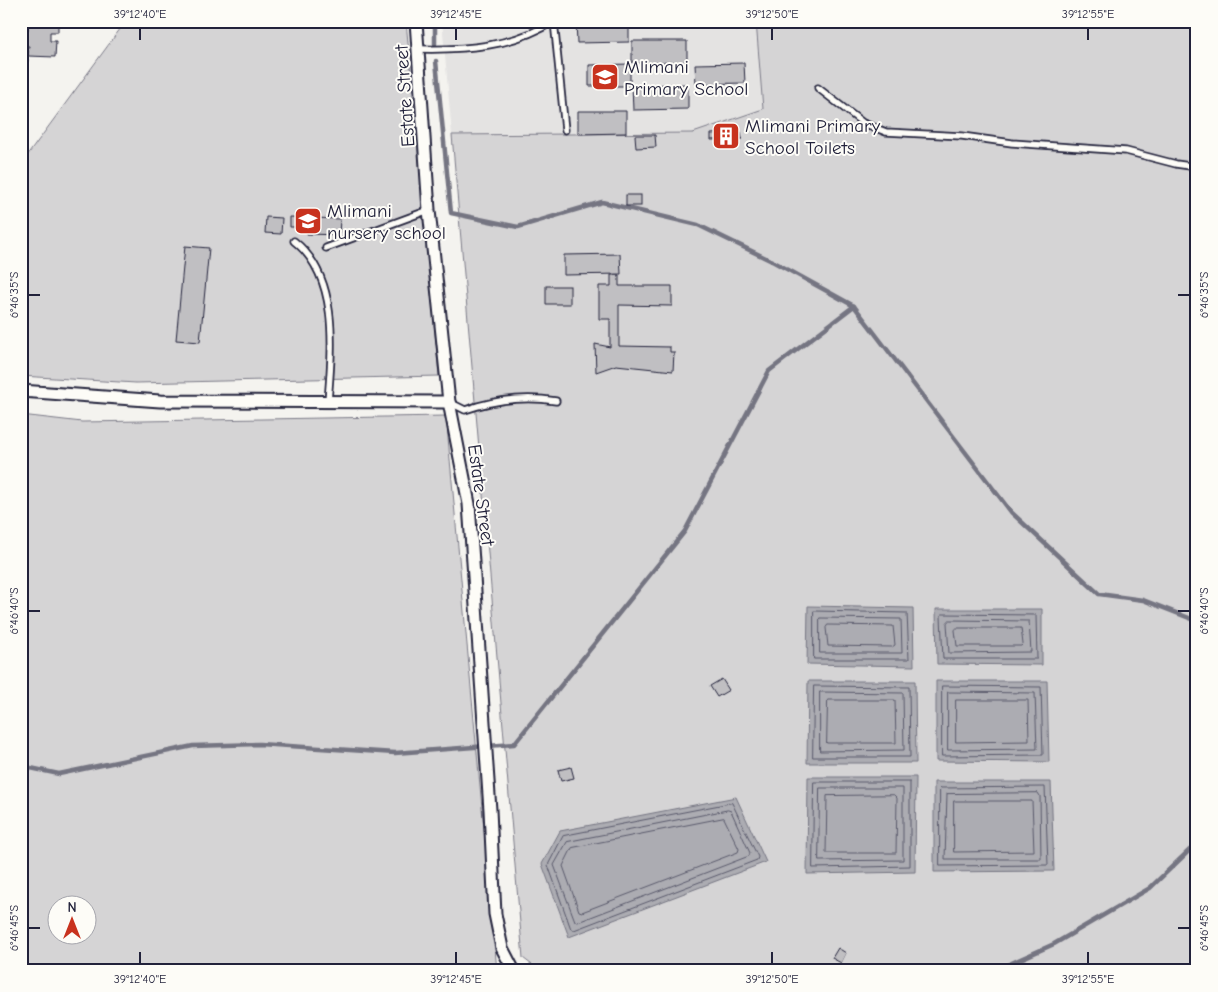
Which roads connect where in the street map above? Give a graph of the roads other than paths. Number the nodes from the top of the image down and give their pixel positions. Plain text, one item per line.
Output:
1 (416, 21) edge
2 (554, 21) edge
3 (418, 49) junction
4 (818, 88) dead end
5 (565, 130) dead end
6 (1197, 167) edge
7 (430, 210) junction
8 (294, 241) dead end
9 (326, 248) dead end
10 (21, 391) edge
11 (328, 401) junction
12 (556, 401) dead end
13 (449, 402) junction
14 (514, 971) edge

1 - 3 street, Estate Street
2 - 3 lane
2 - 5 lane
3 - 7 street, Estate Street
4 - 6 lane
7 - 9 lane
7 - 13 street, Estate Street
8 - 11 lane
10 - 11 street
11 - 13 street
12 - 13 lane
13 - 14 street, Estate Street

